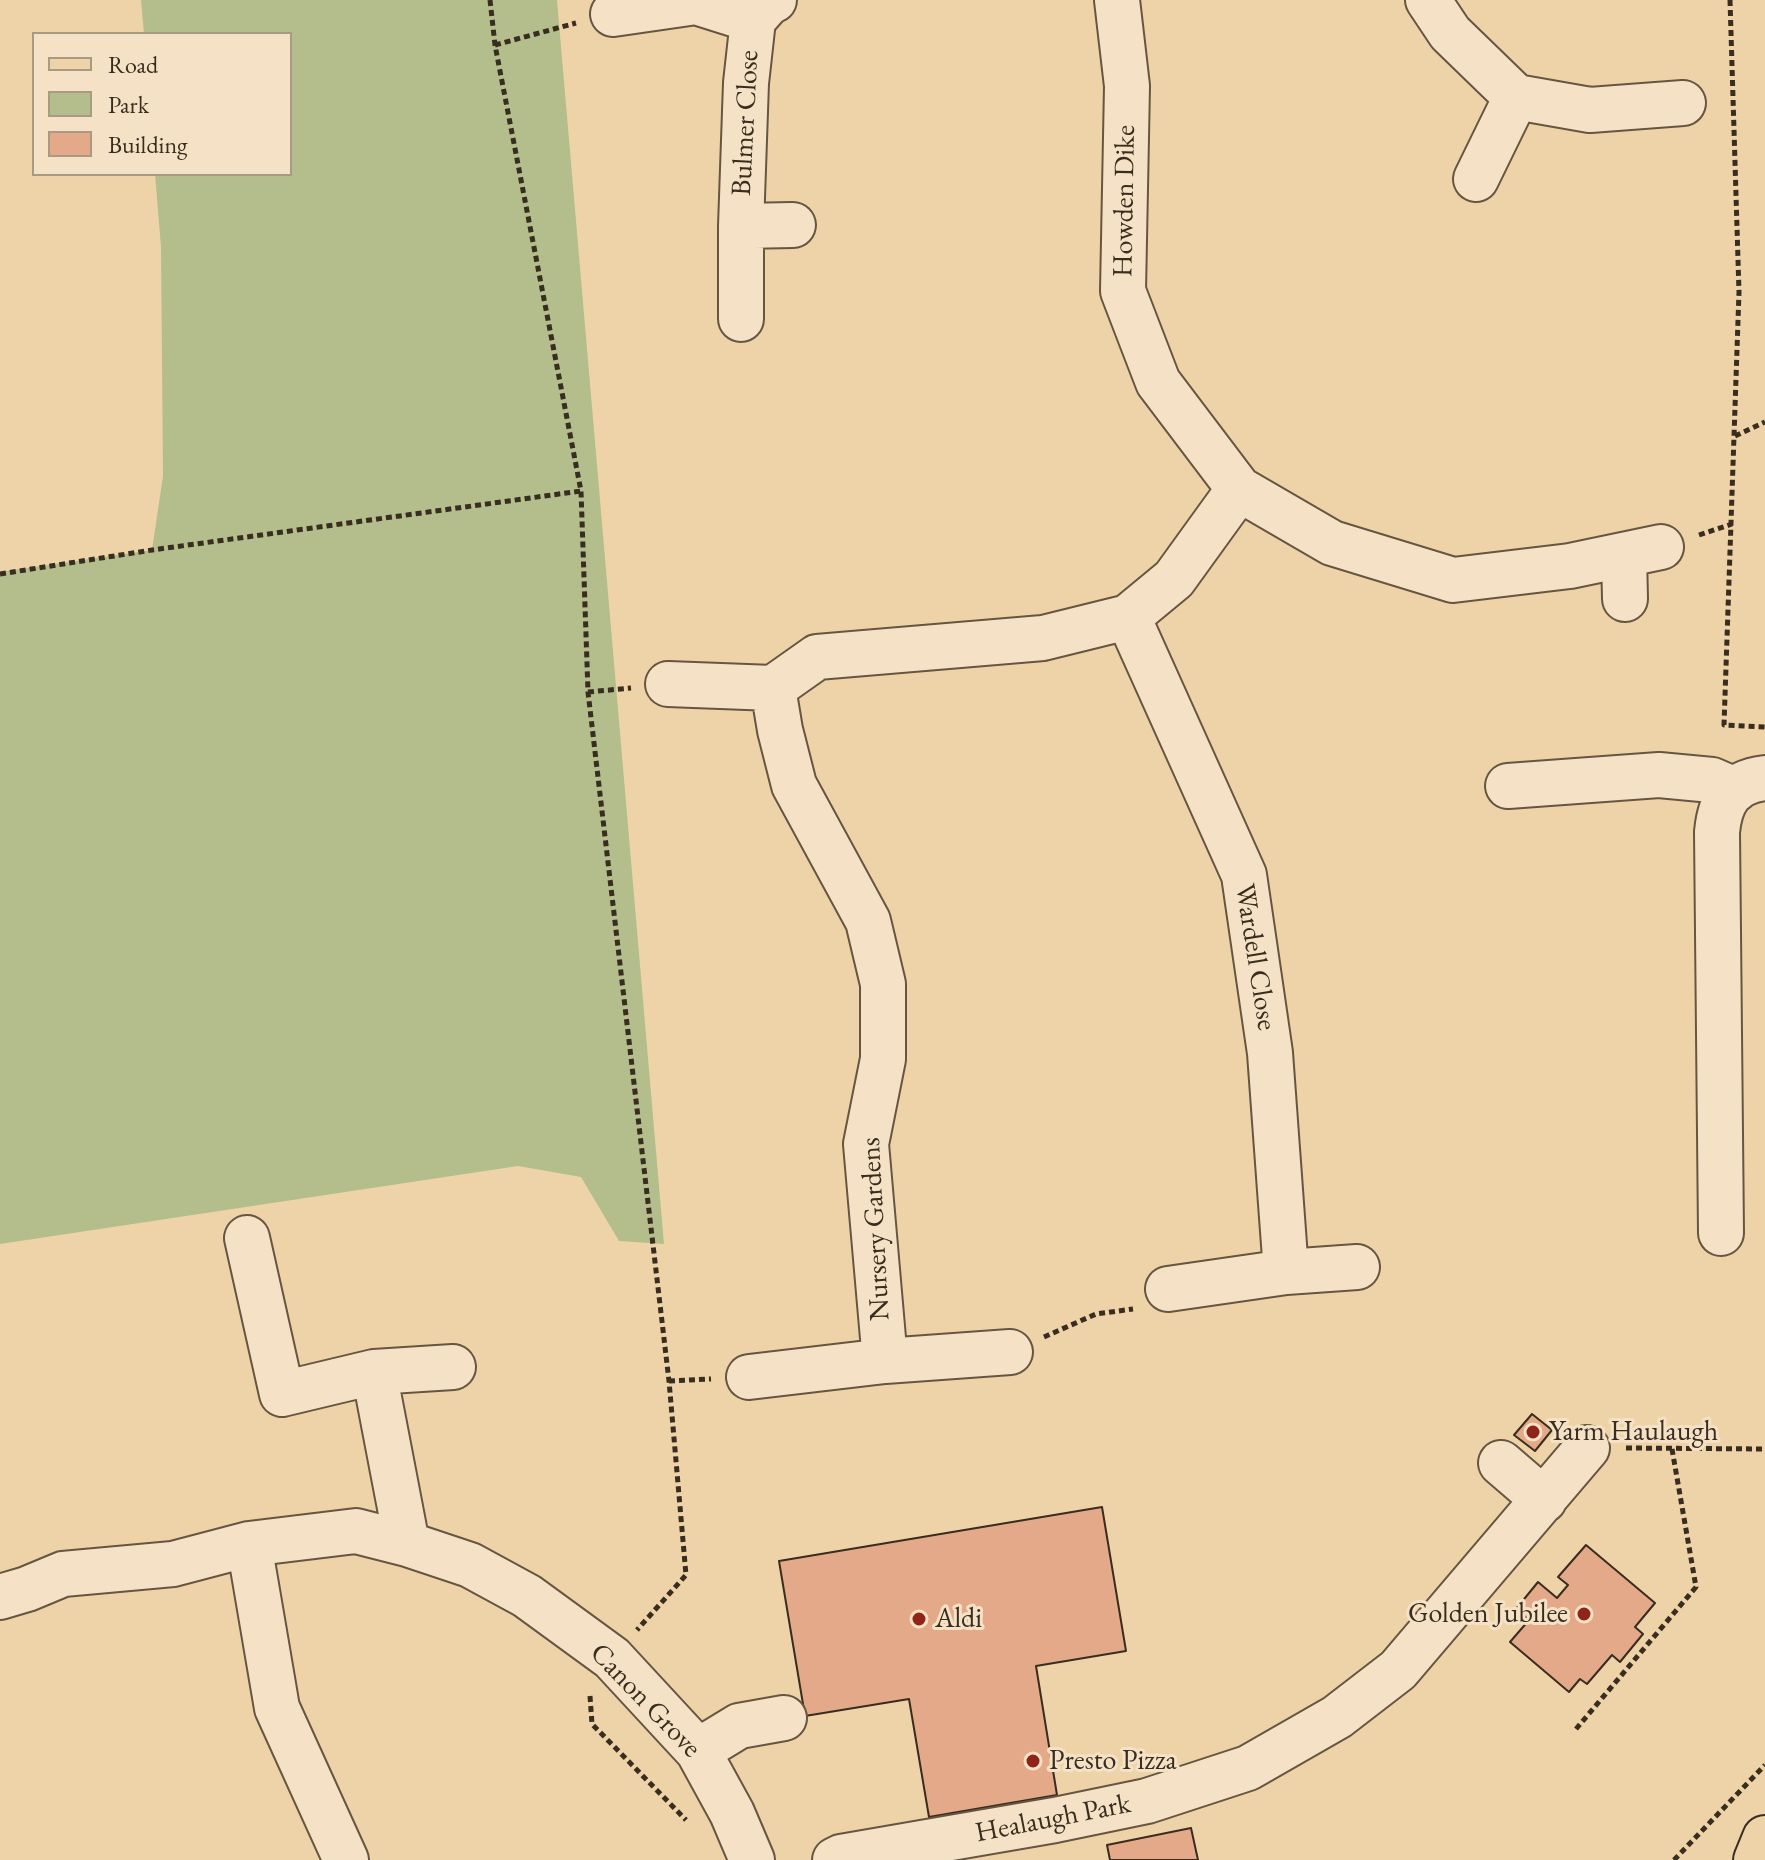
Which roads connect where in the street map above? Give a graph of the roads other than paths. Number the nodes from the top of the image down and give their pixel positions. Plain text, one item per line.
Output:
1 (1117, 0) edge
2 (1428, 0) edge
3 (763, 10) edge
4 (613, 14) road end
5 (1516, 97) junction
6 (1683, 103) dead end
7 (1476, 179) dead end
8 (793, 225) dead end
9 (741, 226) junction
10 (741, 319) dead end
11 (1239, 489) junction
12 (1625, 599) dead end
13 (1128, 617) junction
14 (668, 684) dead end
15 (773, 688) junction
16 (1750, 784) edge
17 (1508, 786) dead end
18 (1721, 1233) dead end
19 (247, 1238) dead end
20 (1357, 1267) dead end
21 (1286, 1272) junction
22 (1168, 1289) road end
23 (1010, 1352) road end
24 (885, 1361) junction
25 (453, 1367) dead end
26 (374, 1372) junction
27 (749, 1377) dead end
28 (1587, 1448) road end
29 (1501, 1463) dead end
30 (1544, 1500) junction
31 (249, 1544) junction
32 (407, 1544) junction
33 (0, 1597) edge
34 (784, 1718) dead end
35 (698, 1751) junction
36 (1765, 1838) edge
37 (346, 1860) edge
38 (752, 1860) edge
39 (835, 1860) edge
40 (1756, 1860) edge

1 - 11 street, Howden Dike
2 - 5 street
3 - 4 street, Bulmer Close
3 - 9 street, Bulmer Close
5 - 6 street
5 - 7 street
8 - 9 street, Bulmer Close
9 - 10 street, Bulmer Close
11 - 12 street, Howden Dike
11 - 13 street
13 - 15 street
13 - 21 street, Wardell Close
14 - 15 street
15 - 24 street, Nursery Gardens
16 - 17 street
16 - 18 street
19 - 26 street
20 - 21 street
21 - 22 street
23 - 24 street, Nursery Gardens
24 - 27 street, Nursery Gardens
25 - 26 street
26 - 32 street
28 - 30 street, Healaugh Park
29 - 30 street
30 - 39 street, Healaugh Park
31 - 32 street, Canon Grove
31 - 33 street, Canon Grove
31 - 37 street
32 - 35 street, Canon Grove
34 - 35 street
35 - 38 street, Canon Grove
36 - 40 main road

